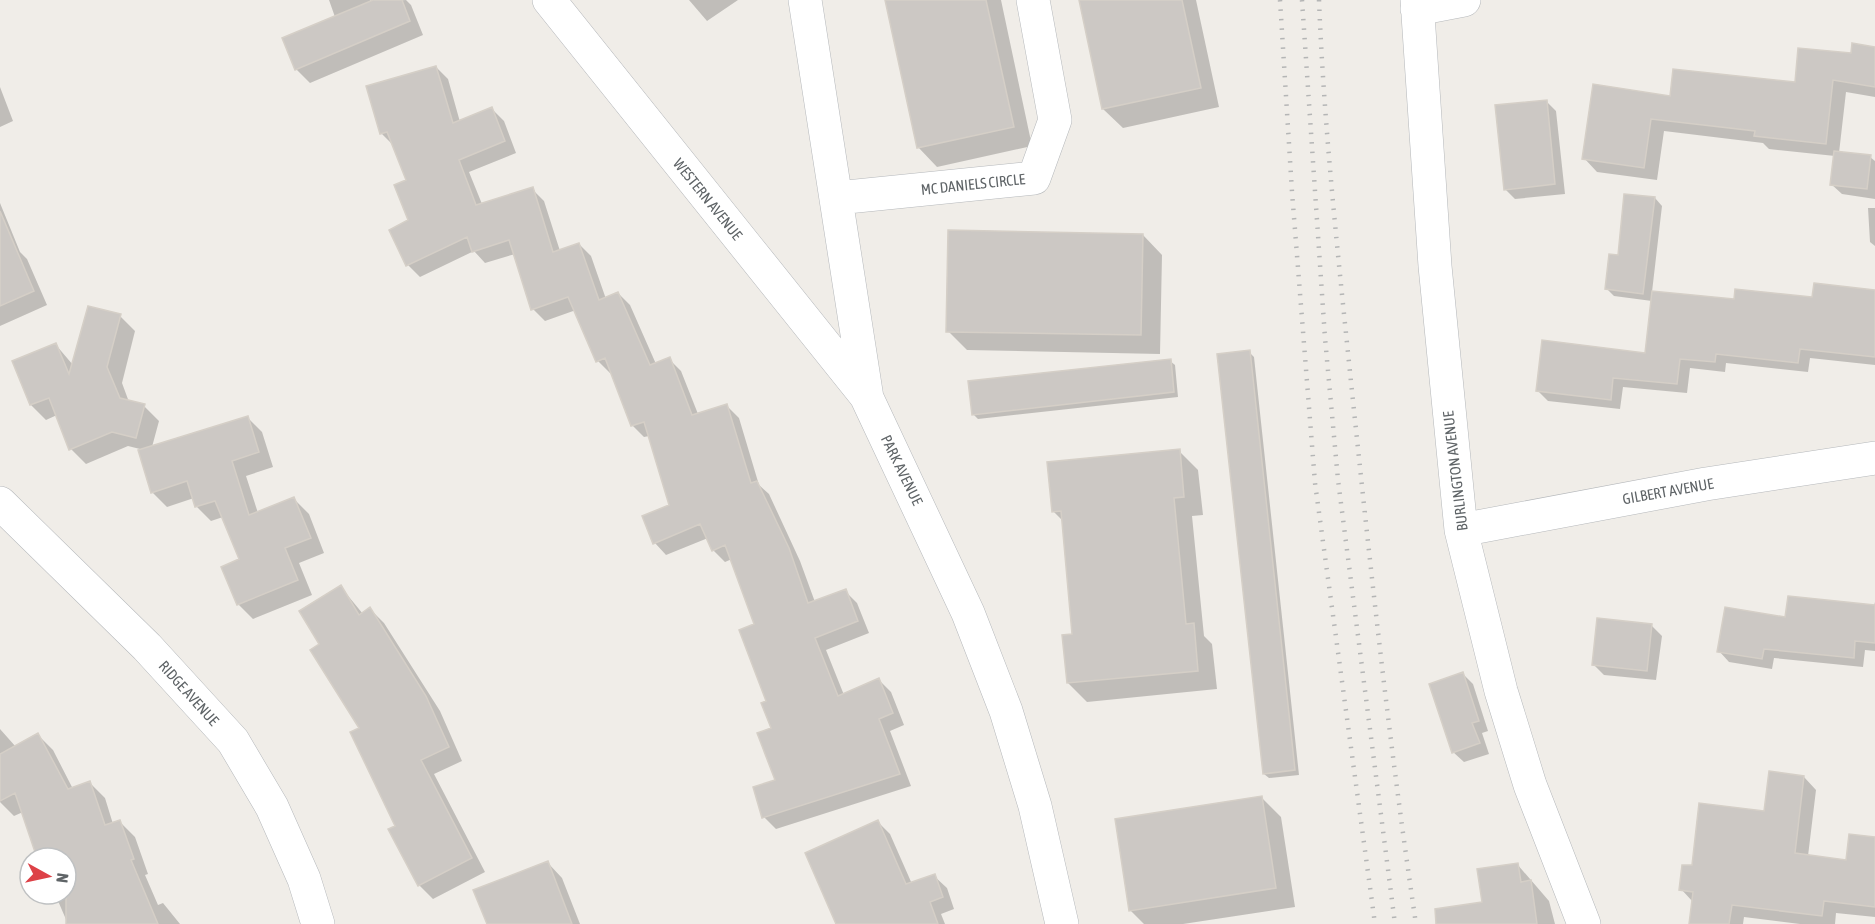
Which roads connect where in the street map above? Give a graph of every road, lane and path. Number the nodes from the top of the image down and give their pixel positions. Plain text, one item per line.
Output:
1 (549, 0) edge
2 (805, 0) edge
3 (1033, 0) edge
4 (1464, 0) edge
5 (1417, 5) edge
6 (837, 198) junction
7 (867, 398) junction
8 (1875, 458) edge
9 (0, 503) edge
10 (1461, 530) junction
11 (318, 924) edge
12 (1062, 924) edge
13 (1584, 924) edge

1 - 7 street, WESTERN AVENUE
2 - 6 street, PARK AVENUE
3 - 6 street, MC DANIELS CIRCLE
4 - 5 street
5 - 10 street, BURLINGTON AVENUE
6 - 7 street, PARK AVENUE
7 - 12 street, PARK AVENUE
8 - 10 street, GILBERT AVENUE
9 - 11 street, RIDGE AVENUE
10 - 13 street, BURLINGTON AVENUE

